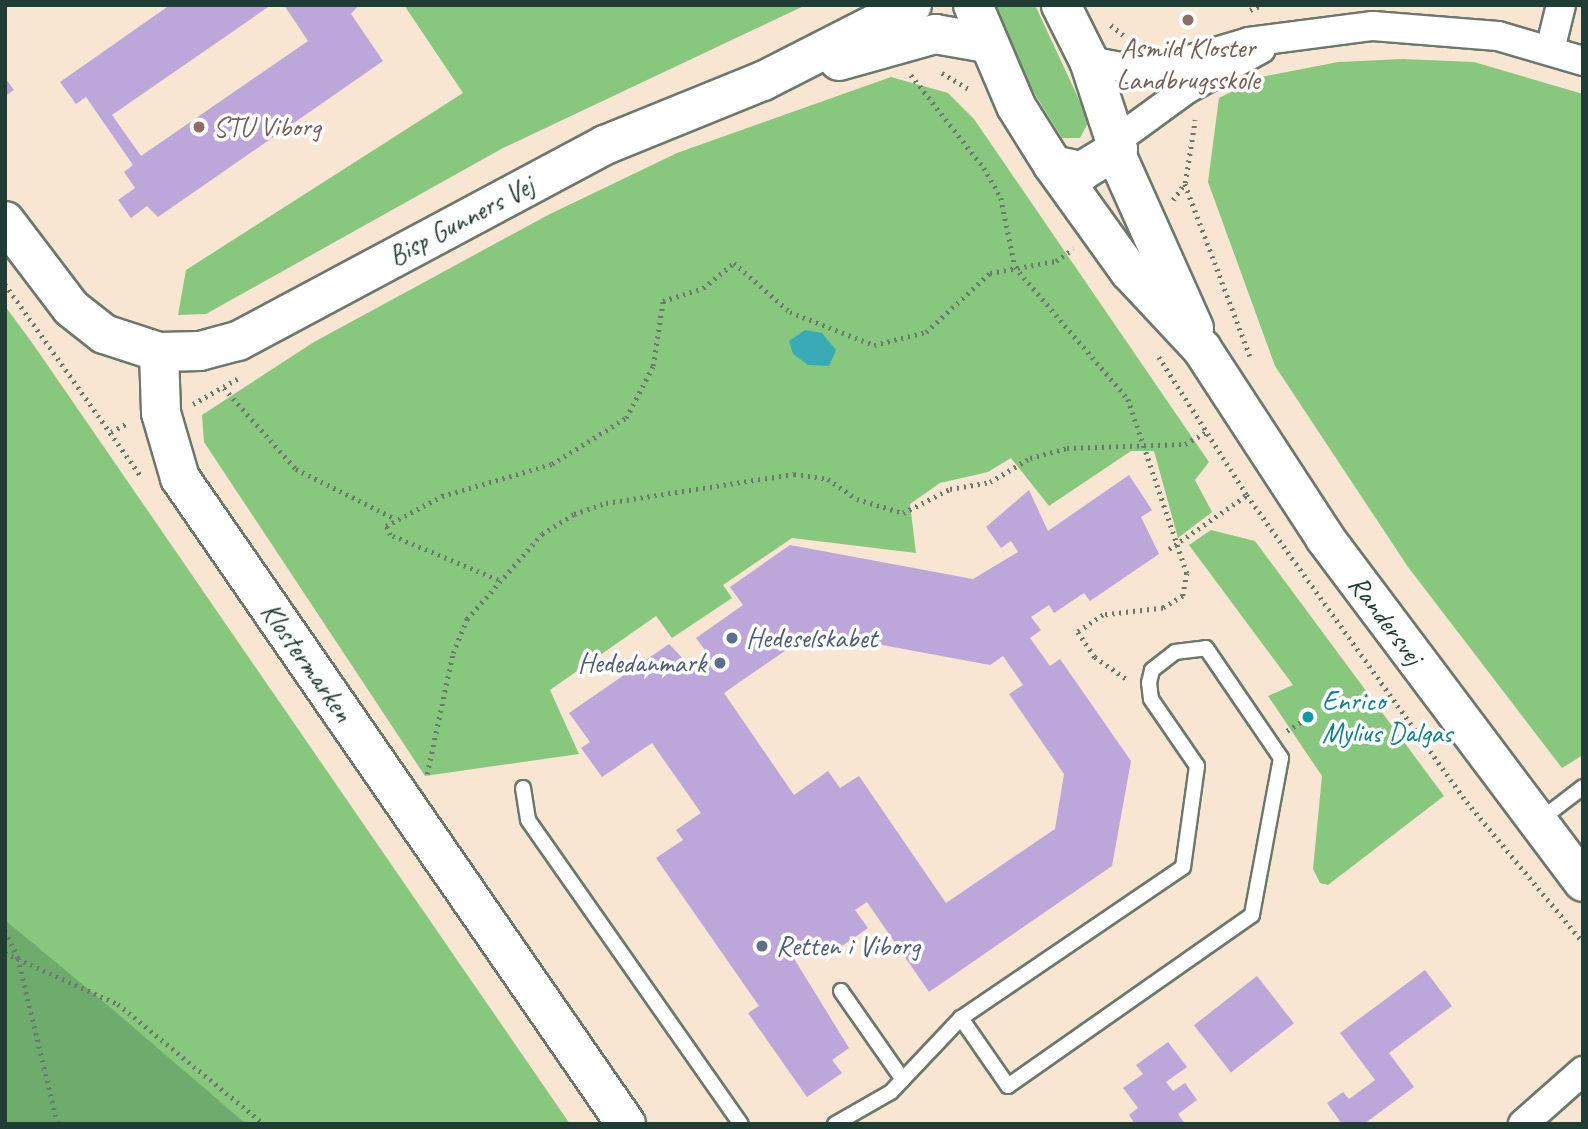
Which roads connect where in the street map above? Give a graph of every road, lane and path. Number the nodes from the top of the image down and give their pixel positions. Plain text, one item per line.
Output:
1 (912, 5) edge
2 (973, 5) edge
3 (1061, 5) edge
4 (1562, 5) edge
5 (1299, 34) junction
6 (986, 43) junction
7 (1550, 50) junction
8 (1090, 61) junction
9 (1583, 61) edge
10 (903, 66) dead end
11 (763, 81) junction
12 (1117, 147) junction
13 (1053, 165) junction
14 (1185, 184) dead end
15 (5, 221) edge
16 (1080, 244) dead end
17 (1015, 267) junction
18 (5, 284) edge
19 (1202, 349) junction
20 (159, 352) junction
21 (1255, 369) dead end
22 (224, 388) dead end
23 (111, 432) dead end
24 (1207, 432) dead end
25 (1144, 445) junction
26 (1247, 495) dead end
27 (396, 519) junction
28 (1177, 544) junction
29 (1169, 549) dead end
30 (498, 580) junction
31 (1125, 678) dead end
32 (428, 782) dead end
33 (1583, 787) edge
34 (523, 788) dead end
35 (1536, 823) junction
36 (1583, 882) edge
37 (5, 931) edge
38 (5, 953) edge
39 (18, 958) junction
40 (841, 991) dead end
41 (961, 1018) junction
42 (1583, 1071) edge
43 (903, 1080) junction
44 (58, 1124) edge
45 (264, 1124) edge
46 (626, 1124) edge
47 (741, 1124) edge
48 (835, 1124) edge
49 (1523, 1124) edge

1 - 11 street, Bisp Gunners Vej
2 - 6 street, Randersvej
3 - 8 street, Randersvej
4 - 7 street
5 - 7 street
5 - 8 street
5 - 12 street
6 - 11 street, Bisp Gunners Vej
6 - 13 street, Randersvej
7 - 9 street
8 - 12 street, Randersvej
10 - 17 path
11 - 20 street, Bisp Gunners Vej
12 - 13 street
12 - 19 street, Randersvej
13 - 19 street, Randersvej
14 - 21 path
15 - 20 street
16 - 17 path
17 - 25 path
17 - 27 path
18 - 23 path
19 - 35 street, Randersvej
20 - 46 street, Klostermarken
22 - 27 path
24 - 25 path
25 - 28 path
25 - 30 path
26 - 28 path
27 - 30 path
28 - 29 path
28 - 31 path
30 - 32 path
33 - 35 lane
34 - 47 lane
35 - 36 street, Randersvej
37 - 39 path
38 - 39 path
39 - 44 path
39 - 45 path
40 - 43 lane
41 - 41 lane
41 - 43 lane
42 - 49 street
43 - 48 lane

